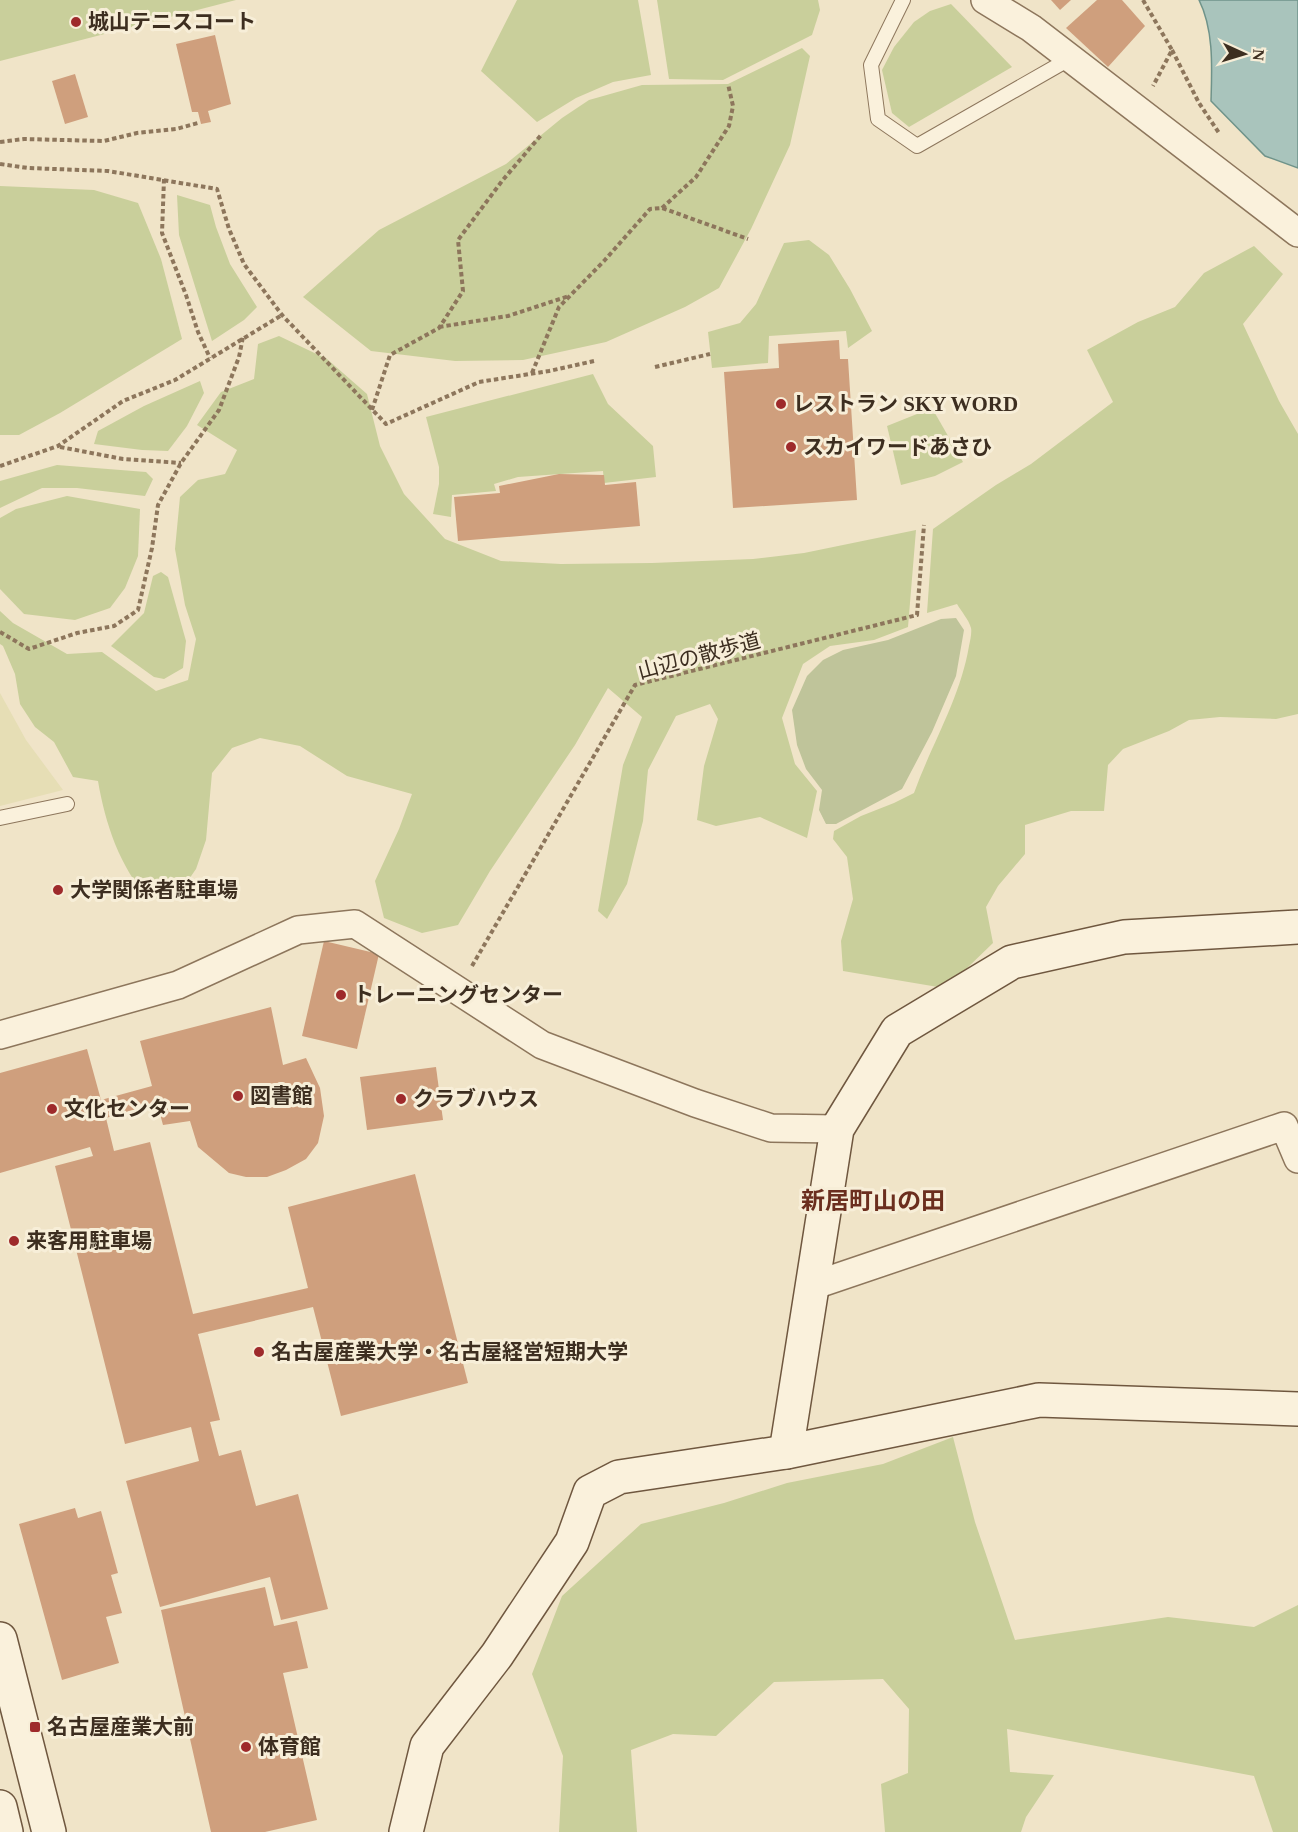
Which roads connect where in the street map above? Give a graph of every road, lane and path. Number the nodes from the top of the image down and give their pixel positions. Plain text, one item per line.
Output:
1 (903, 0) edge
2 (986, 0) edge
3 (1143, 0) edge
4 (1172, 50) junction
5 (1071, 58) junction
6 (728, 84) dead end
7 (1150, 90) dead end
8 (198, 123) dead end
9 (542, 134) dead end
10 (1222, 139) dead end
11 (0, 142) edge
12 (0, 164) edge
13 (164, 179) junction
14 (662, 208) junction
15 (1298, 233) edge
16 (748, 239) dead end
17 (570, 295) junction
18 (282, 315) junction
19 (439, 328) junction
20 (243, 337) junction
21 (710, 354) dead end
22 (210, 358) junction
23 (594, 361) dead end
24 (655, 367) dead end
25 (532, 373) dead end
26 (372, 410) junction
27 (58, 446) junction
28 (181, 463) junction
29 (0, 466) edge
30 (924, 525) dead end
31 (0, 632) edge
32 (67, 804) dead end
33 (0, 818) edge
34 (1298, 927) edge
35 (458, 990) junction
36 (0, 1035) edge
37 (837, 1129) junction
38 (1298, 1158) edge
39 (812, 1286) junction
40 (1298, 1409) edge
41 (786, 1452) junction
42 (0, 1640) edge
43 (0, 1807) edge
44 (6, 1832) edge
45 (49, 1832) edge
46 (406, 1832) edge

1 - 5 lane
2 - 5 street
3 - 4 path
4 - 7 path
4 - 10 path
5 - 15 street
6 - 14 path
8 - 11 path
9 - 19 path
12 - 13 path
13 - 18 path
13 - 22 path
14 - 16 path
14 - 17 path
17 - 19 path
17 - 25 path
18 - 20 path
18 - 26 path
19 - 26 path
20 - 22 path
20 - 28 path
21 - 24 path
22 - 27 path
23 - 26 path
27 - 28 path
27 - 29 path
28 - 31 path
30 - 35 path, 山辺の散歩道
32 - 33 lane
34 - 37 street
35 - 36 street
35 - 37 street
37 - 39 street
38 - 39 street
39 - 41 street
40 - 41 street
41 - 46 street
42 - 45 street
43 - 44 street

